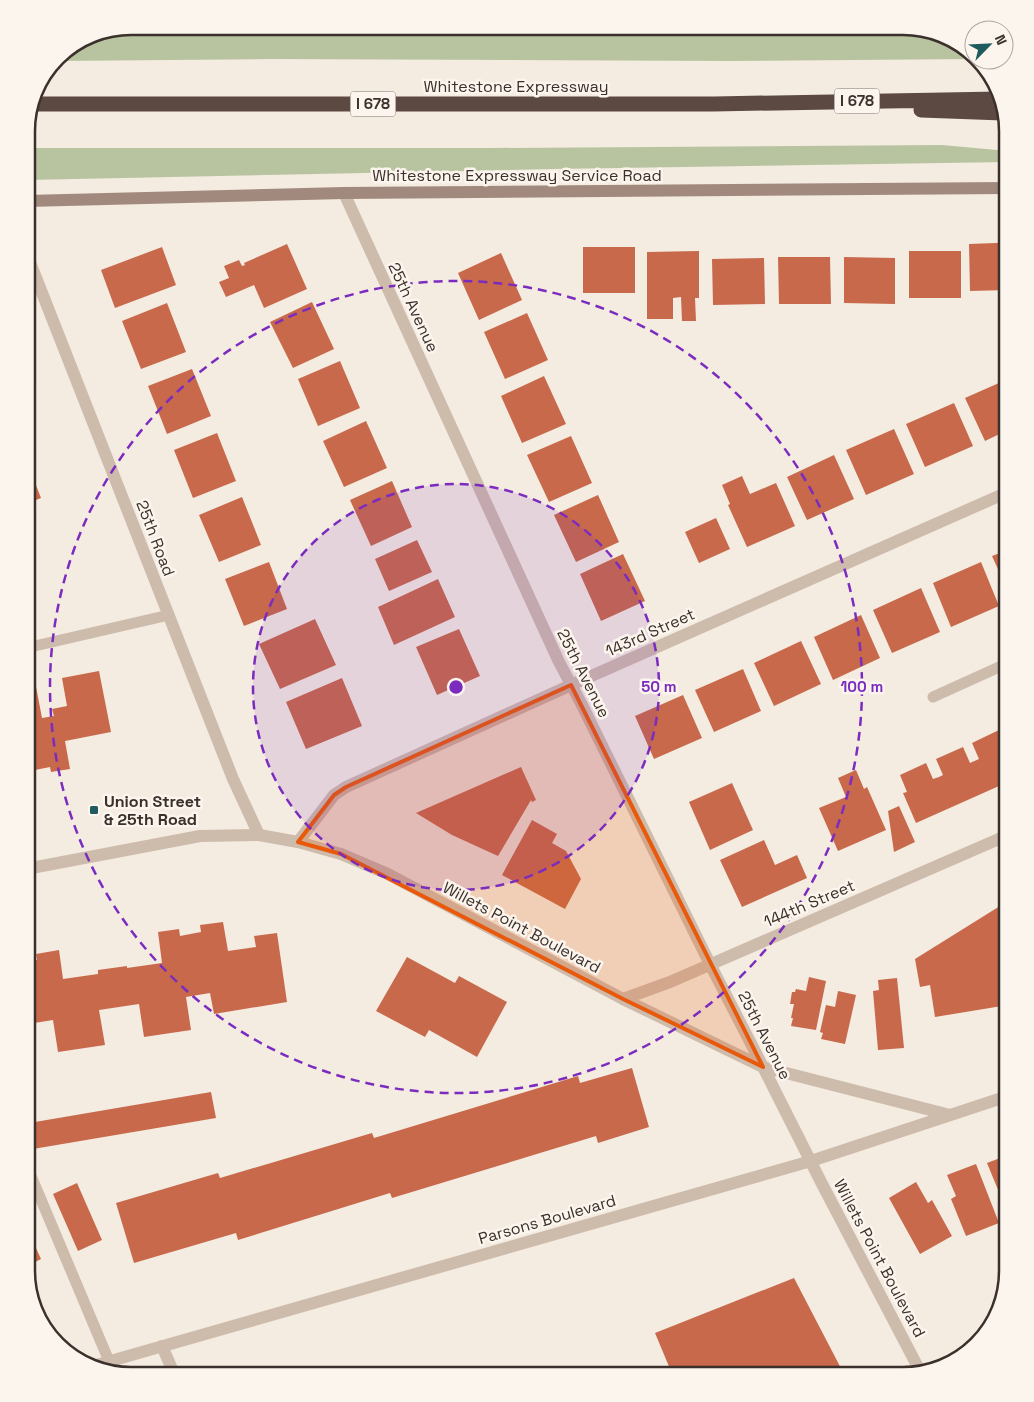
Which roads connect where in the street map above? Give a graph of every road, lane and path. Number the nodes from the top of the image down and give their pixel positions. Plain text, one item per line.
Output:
1 (994, 99) edge
2 (39, 104) edge
3 (714, 104) junction
4 (997, 113) edge
5 (999, 188) edge
6 (344, 193) junction
7 (35, 201) edge
8 (35, 275) edge
9 (999, 496) edge
10 (169, 615) junction
11 (35, 646) edge
12 (999, 667) edge
13 (570, 685) junction
14 (933, 697) dead end
15 (260, 836) junction
16 (999, 839) edge
17 (298, 842) junction
18 (35, 867) edge
19 (710, 964) junction
20 (623, 999) junction
21 (763, 1067) junction
22 (999, 1099) edge
23 (950, 1115) junction
24 (811, 1161) junction
25 (35, 1185) edge
26 (162, 1346) junction
27 (109, 1361) junction
28 (104, 1363) edge
29 (917, 1366) edge
30 (171, 1367) edge

1 - 3 highway, Whitestone Expressway / I 678
2 - 3 highway, Whitestone Expressway / I 678
3 - 4 highway
5 - 6 main road, Whitestone Expressway Service Road
6 - 7 main road, Whitestone Expressway Service Road
6 - 13 street, 25th Avenue
8 - 10 street, 25th Road
9 - 13 street, 143rd Street
10 - 11 lane
10 - 15 street, 25th Road
12 - 14 lane
13 - 17 street, 143rd Street
13 - 19 street, 25th Avenue
15 - 17 street, Willets Point Boulevard
15 - 18 street, Willets Point Boulevard
16 - 19 street, 144th Street
17 - 20 street, Willets Point Boulevard
19 - 20 street, 144th Street
19 - 21 street, 25th Avenue
20 - 21 street, Willets Point Boulevard
21 - 23 street, Willets Point Boulevard
21 - 24 street, 25th Avenue
22 - 23 street, Parsons Boulevard
23 - 24 street, Parsons Boulevard
24 - 26 street, Parsons Boulevard
24 - 29 street, Willets Point Boulevard
25 - 27 lane
26 - 27 street, Parsons Boulevard
26 - 30 street
27 - 28 street, Parsons Boulevard

